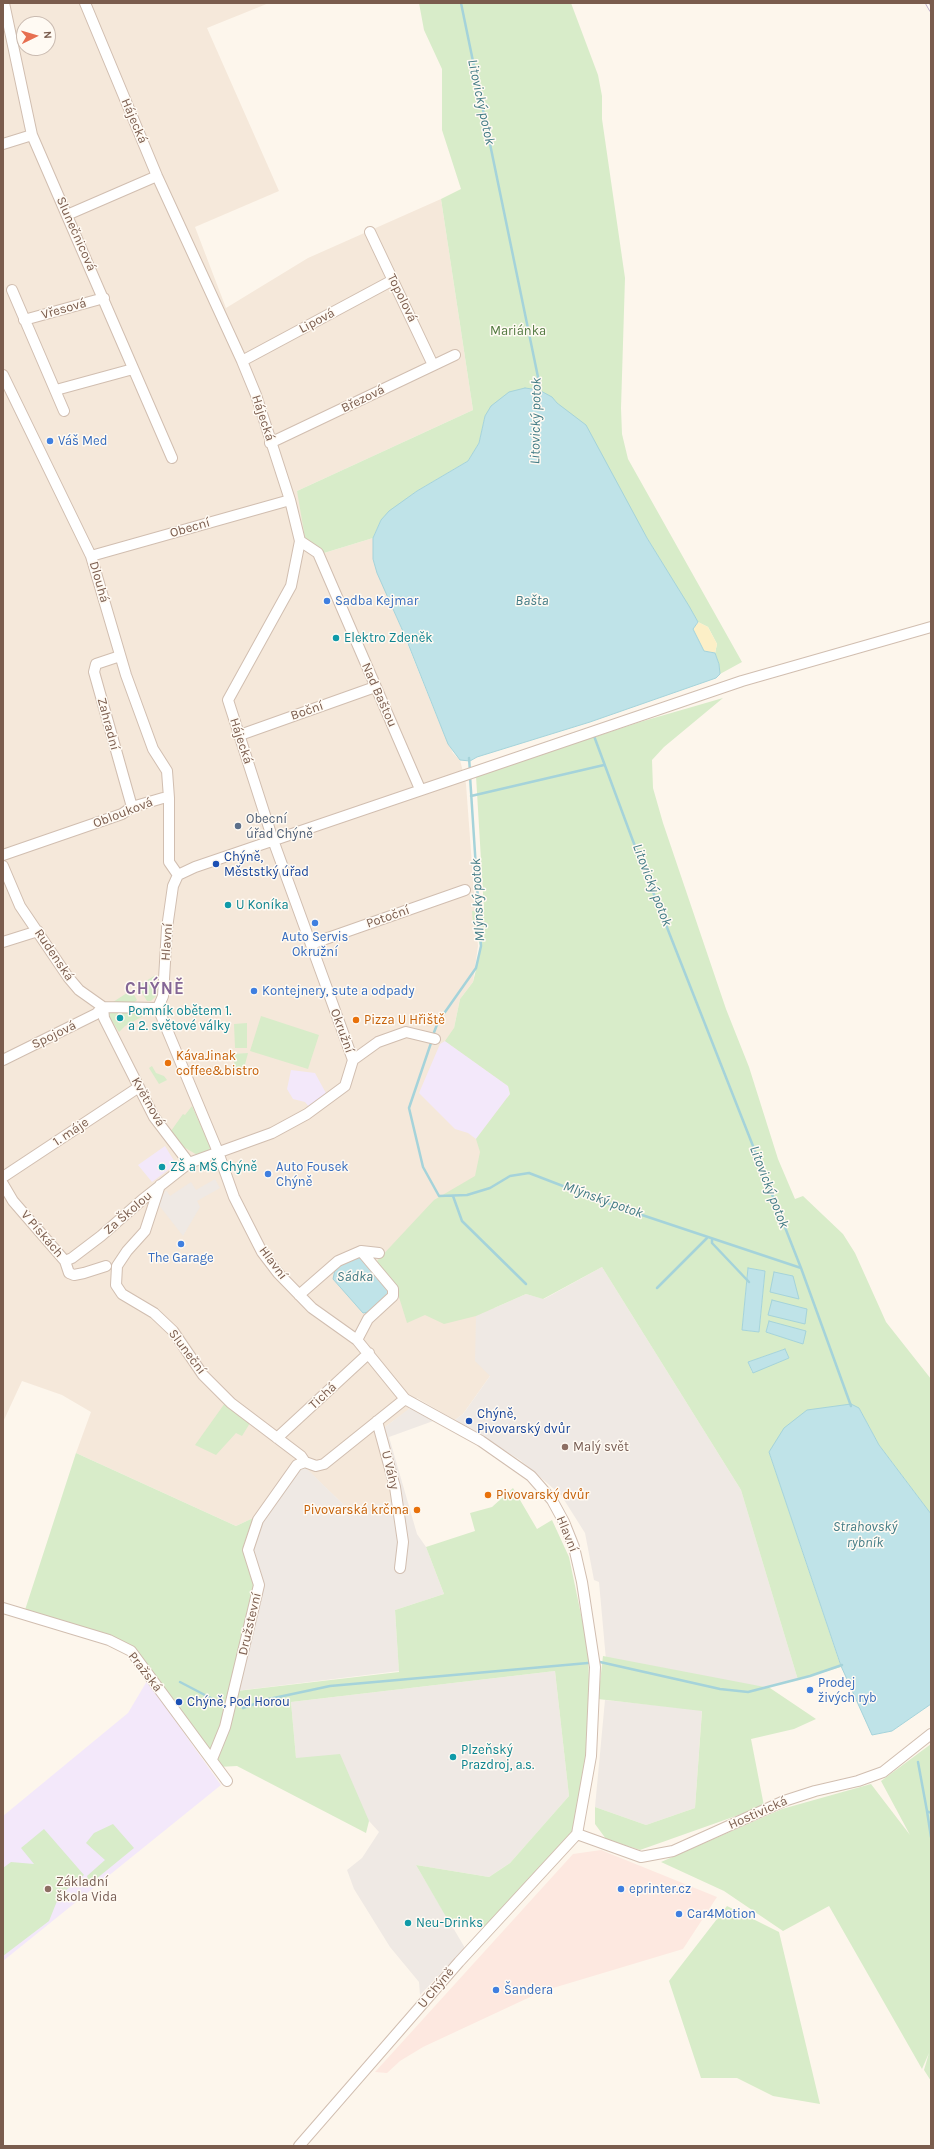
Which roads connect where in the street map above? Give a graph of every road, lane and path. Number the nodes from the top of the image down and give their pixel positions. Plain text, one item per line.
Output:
1 (4, 3) edge
2 (85, 3) edge
3 (32, 135) junction
4 (3, 144) edge
5 (156, 176) junction
6 (67, 215) junction
7 (370, 232) dead end
8 (393, 280) junction
9 (12, 290) dead end
10 (104, 298) junction
11 (24, 320) junction
12 (455, 354) dead end
13 (242, 361) junction
14 (434, 365) junction
15 (133, 369) junction
16 (3, 374) edge
17 (56, 390) junction
18 (64, 411) dead end
19 (270, 443) junction
20 (172, 458) dead end
21 (290, 500) junction
22 (300, 542) junction
23 (91, 556) junction
24 (931, 626) edge
25 (120, 656) junction
26 (375, 687) junction
27 (240, 735) junction
28 (420, 789) junction
29 (169, 798) junction
30 (132, 807) junction
31 (273, 840) junction
32 (3, 855) edge
33 (3, 866) edge
34 (178, 875) junction
35 (465, 890) dead end
36 (38, 932) junction
37 (3, 942) edge
38 (310, 944) junction
39 (103, 1007) junction
40 (158, 1008) junction
41 (435, 1039) dead end
42 (3, 1060) edge
43 (353, 1060) junction
44 (138, 1087) junction
45 (218, 1152) junction
46 (189, 1163) junction
47 (3, 1177) edge
48 (3, 1184) edge
49 (160, 1185) junction
50 (361, 1251) junction
51 (379, 1253) dead end
52 (65, 1260) junction
53 (106, 1266) dead end
54 (299, 1295) junction
55 (357, 1340) junction
56 (369, 1353) junction
57 (405, 1399) junction
58 (378, 1420) junction
59 (277, 1438) junction
60 (305, 1462) junction
61 (400, 1568) dead end
62 (3, 1608) edge
63 (931, 1734) edge
64 (212, 1759) junction
65 (227, 1781) dead end
66 (577, 1834) junction
67 (299, 2146) edge

1 - 3 street, Slunečnicová
2 - 5 street, Hájecká
3 - 4 street
3 - 6 street, Slunečnicová
5 - 6 street
5 - 13 street, Hájecká
6 - 10 street, Slunečnicová
7 - 8 street, Topolová
8 - 13 street, Lipová
8 - 14 street, Topolová
9 - 11 street, Vřesová
10 - 11 street, Vřesová
10 - 15 street, Slunečnicová
11 - 17 street, Vřesová
12 - 14 street, Březová
13 - 19 street, Hájecká
14 - 19 street, Březová
15 - 17 street
15 - 20 street, Slunečnicová
16 - 23 street, Dlouhá
17 - 18 street, Vřesová
19 - 21 street, Hájecká
21 - 22 street, Hájecká
21 - 23 street, Obecní
22 - 26 street, Nad Baštou
22 - 27 street, Hájecká
23 - 25 street, Dlouhá
24 - 28 street
25 - 29 street, Dlouhá
25 - 30 street, Zahradní
26 - 27 street, Boční
26 - 28 street, Nad Baštou
27 - 31 street, Hájecká
28 - 31 street
29 - 30 street, Oblouková
29 - 34 street, Oblouková
30 - 32 street, Oblouková
31 - 34 street
31 - 38 street, Okružní
33 - 36 street, Rudenská
34 - 40 street, Hlavní
35 - 38 street, Potoční
36 - 37 street
36 - 39 street, Rudenská
38 - 43 street, Okružní
39 - 40 street
39 - 42 street, Spojová
39 - 44 street, Květnová
40 - 45 street, Hlavní
41 - 43 street
43 - 45 street, Okružní
44 - 46 street, Květnová
44 - 47 street, 1. máje
45 - 46 street
45 - 54 street, Hlavní
46 - 49 street, Za Školou
48 - 52 street, V Pískách
49 - 52 street, Za Školou
49 - 59 street, Sluneční
50 - 51 street
50 - 54 street
50 - 55 street
52 - 53 street, V Pískách
54 - 55 street, Hlavní
55 - 56 street, Hlavní
56 - 57 street, Hlavní
56 - 59 street, Tichá
57 - 58 street
57 - 66 street, Hlavní
58 - 60 street
58 - 61 street, U Váhy
59 - 60 street, Sluneční
60 - 64 street, Družstevní
62 - 64 street, Pražská
63 - 66 street, Hostivická
64 - 65 street, Pražská
66 - 67 street, U Chýně

